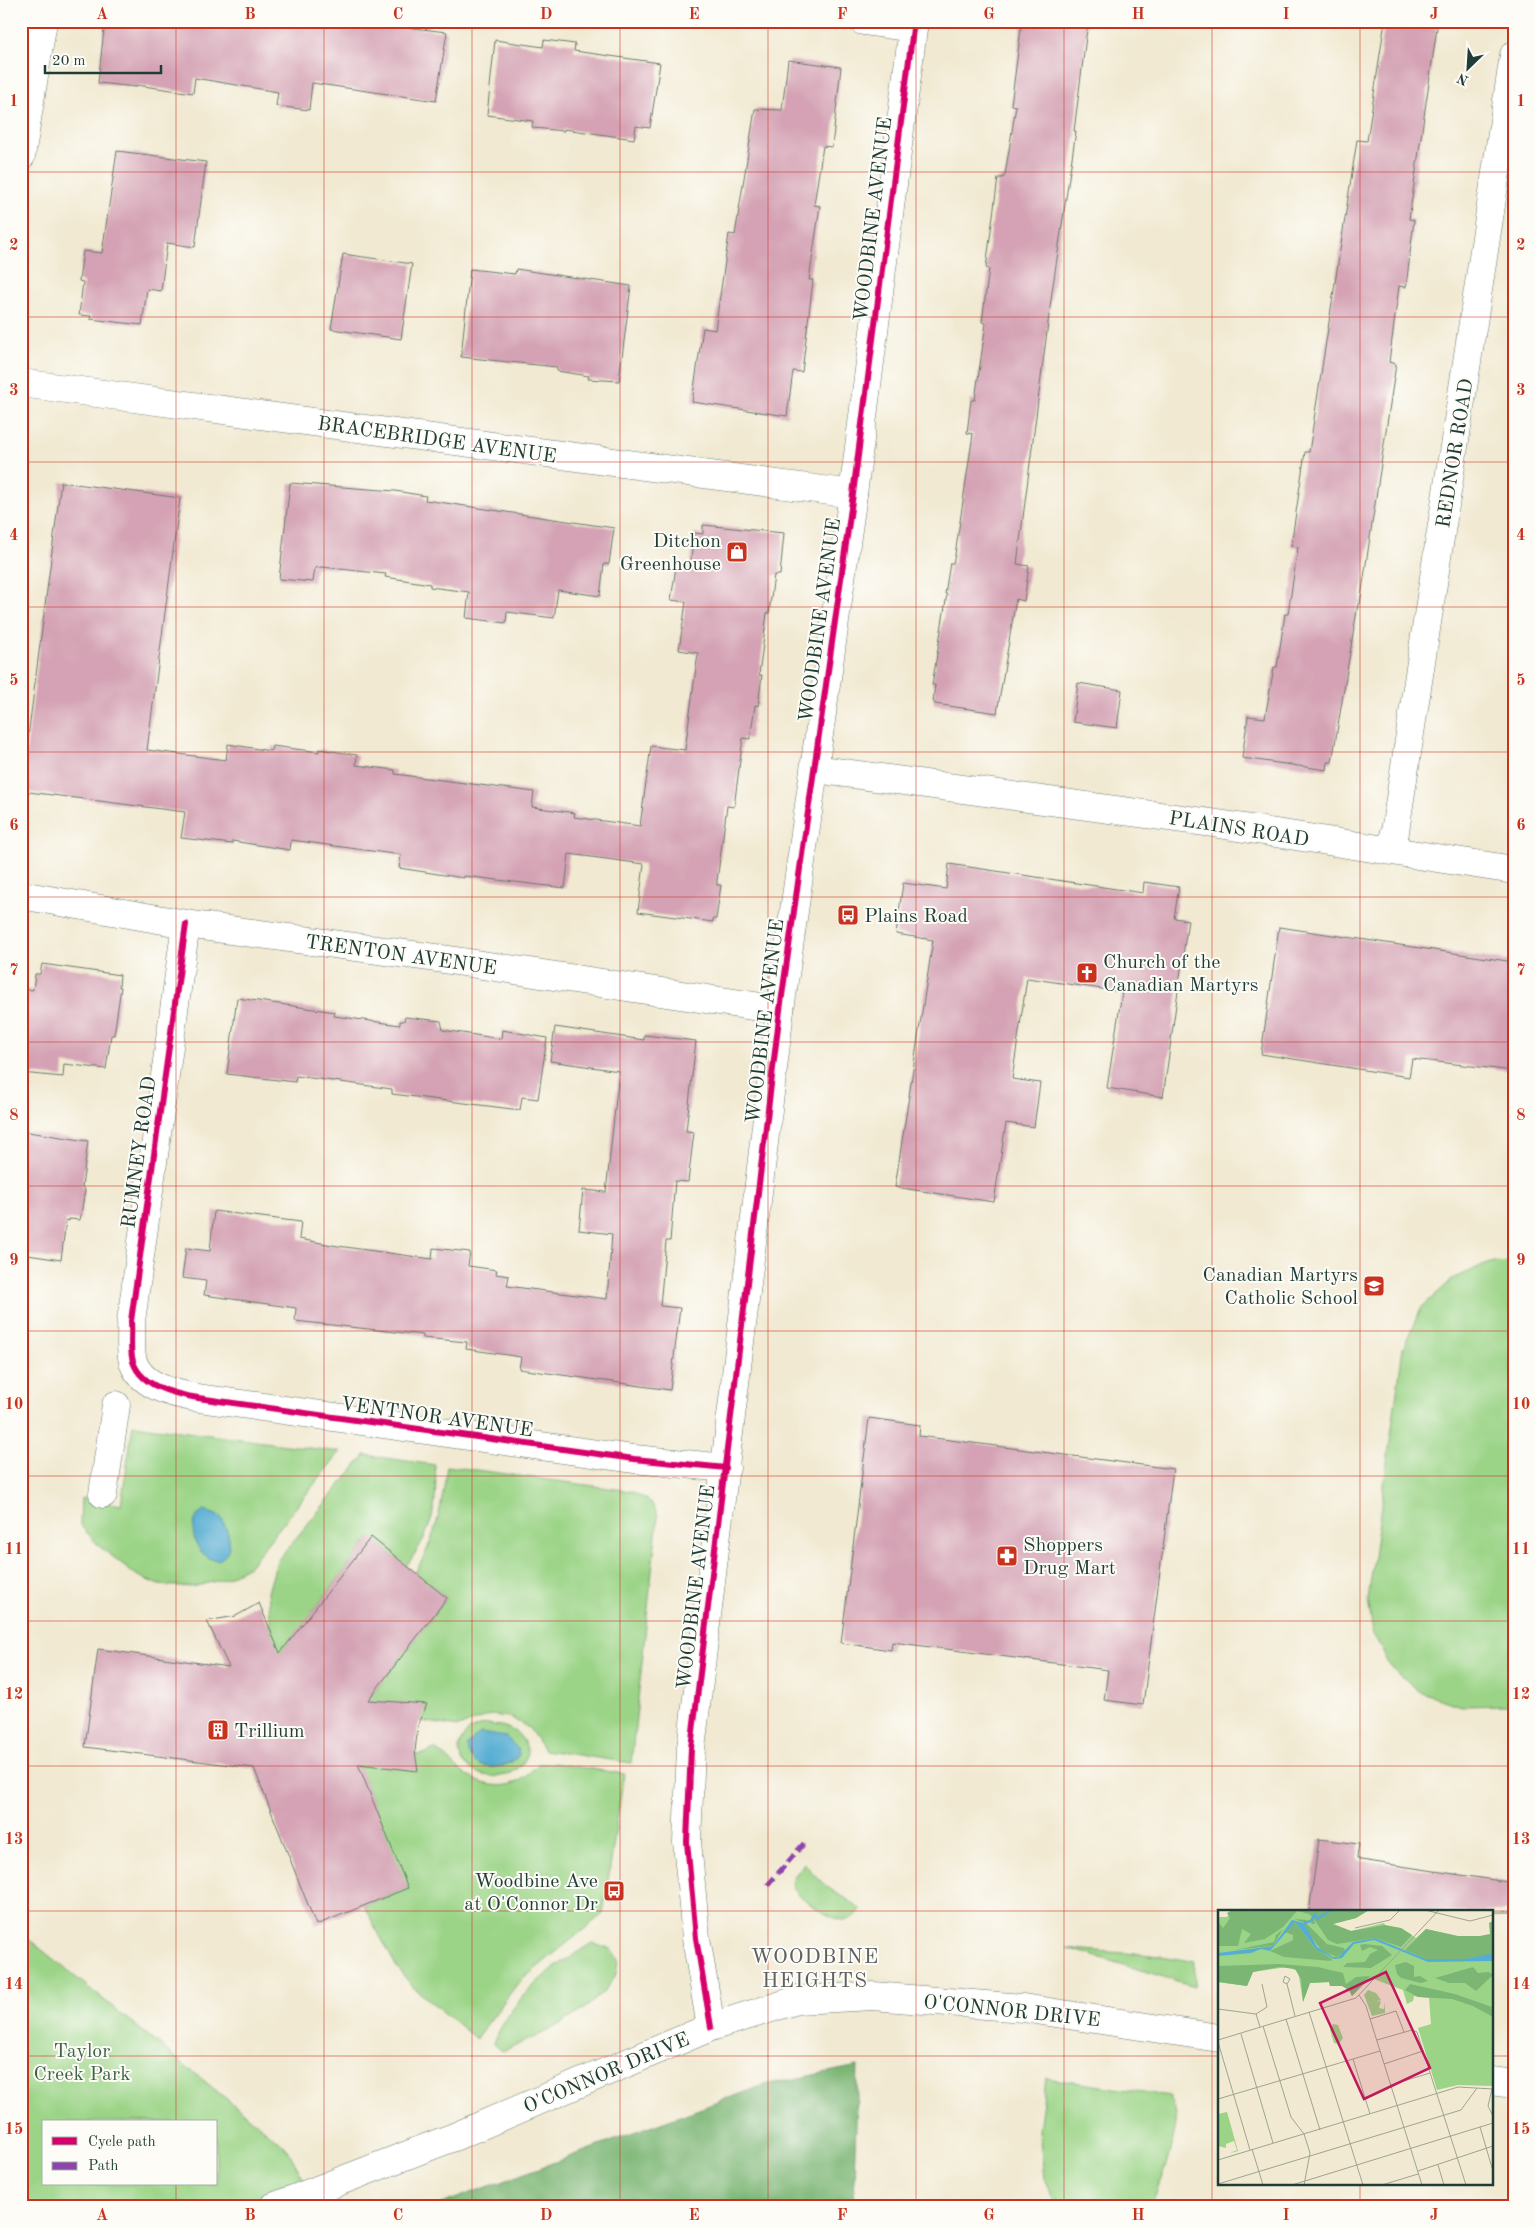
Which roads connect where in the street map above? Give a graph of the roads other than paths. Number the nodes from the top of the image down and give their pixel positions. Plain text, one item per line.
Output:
1 (43, 21) edge
2 (863, 21) edge
3 (914, 25) edge
4 (1514, 55) edge
5 (21, 156) edge
6 (21, 383) edge
7 (853, 494) junction
8 (815, 769) junction
9 (1392, 851) junction
10 (1514, 870) edge
11 (21, 895) edge
12 (186, 924) junction
13 (780, 1010) junction
14 (147, 1381) joint
15 (116, 1405) dead end
16 (726, 1468) junction
17 (103, 1494) dead end
18 (711, 2027) junction
19 (1218, 2038) edge
20 (1492, 2081) edge
21 (1514, 2084) edge
22 (273, 2207) edge

1 - 5 street
2 - 3 street
3 - 7 street, WOODBINE AVENUE
4 - 9 street, REDNOR ROAD
6 - 7 street, BRACEBRIDGE AVENUE
7 - 8 street, WOODBINE AVENUE
8 - 9 street, PLAINS ROAD
8 - 13 street, WOODBINE AVENUE
9 - 10 street, PLAINS ROAD
11 - 12 street, TRENTON AVENUE
12 - 13 street, TRENTON AVENUE
12 - 14 street, RUMNEY ROAD
13 - 16 street, WOODBINE AVENUE
14 - 16 street, VENTNOR AVENUE
15 - 17 street
16 - 18 street, WOODBINE AVENUE
18 - 19 street, O'CONNOR DRIVE
18 - 22 street, O'CONNOR DRIVE
20 - 21 street

